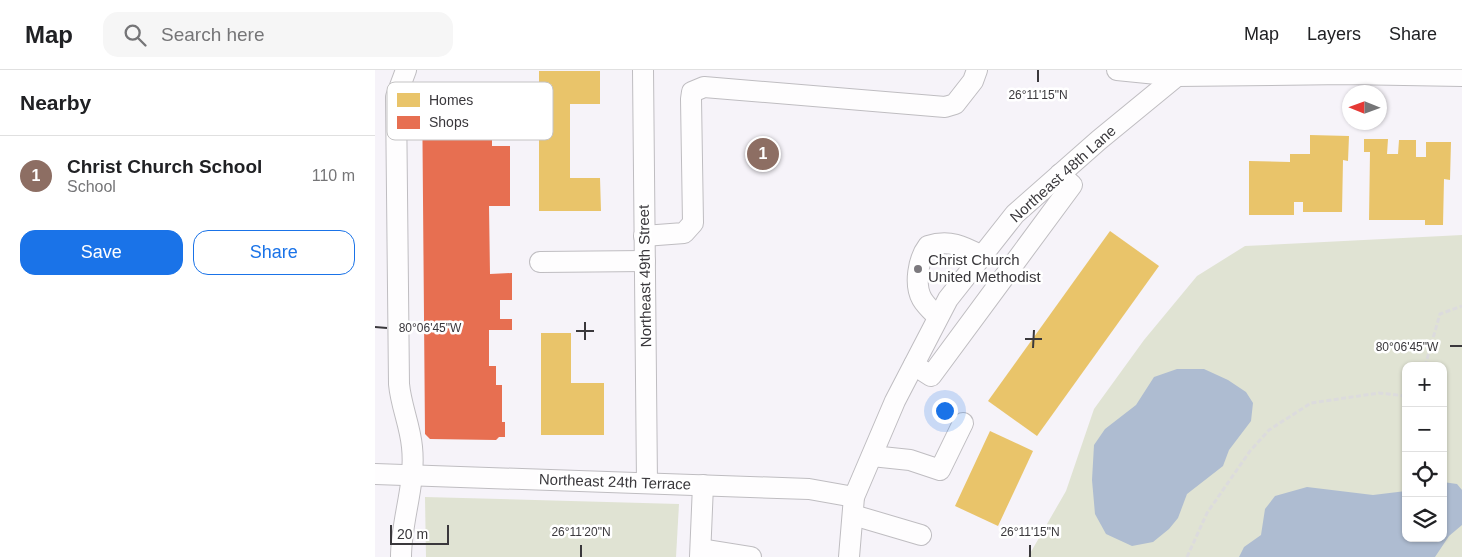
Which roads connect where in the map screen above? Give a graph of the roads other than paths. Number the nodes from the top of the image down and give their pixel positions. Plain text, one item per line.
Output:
1 (405, 70) edge
2 (643, 70) edge
3 (977, 70) edge
4 (1117, 70) edge
5 (1177, 76) junction
6 (1462, 76) edge
7 (401, 82) edge
8 (396, 140) edge
9 (1060, 174) junction
10 (644, 236) junction
11 (982, 256) junction
12 (645, 261) junction
13 (540, 262) dead end
14 (939, 318) junction
15 (914, 365) junction
16 (963, 423) dead end
17 (872, 456) junction
18 (375, 474) edge
19 (412, 476) junction
20 (647, 483) junction
21 (703, 485) junction
22 (853, 506) junction
23 (921, 535) dead end
24 (700, 553) edge
25 (401, 557) edge
26 (751, 557) edge
27 (849, 557) edge

1 - 7 street
2 - 10 street, Northeast 49th Street
3 - 10 street
4 - 5 street
5 - 6 street
5 - 9 street, Northeast 48th Lane
8 - 19 street
9 - 11 street, Northeast 48th Lane
9 - 15 street
10 - 12 street, Northeast 49th Street
11 - 14 street, Northeast 48th Lane
11 - 14 street
12 - 13 street
12 - 20 street, Northeast 49th Street
14 - 15 street, Northeast 48th Lane
15 - 17 street, Northeast 48th Lane
16 - 17 street
17 - 22 street, Northeast 48th Lane
18 - 19 street, Northeast 24th Terrace
19 - 20 street, Northeast 24th Terrace
19 - 25 street
20 - 21 street, Northeast 24th Terrace
21 - 22 street, Northeast 24th Terrace
21 - 24 street
22 - 23 street, Northeast 24th Terrace
22 - 27 street, Northeast 48th Lane
24 - 26 street

